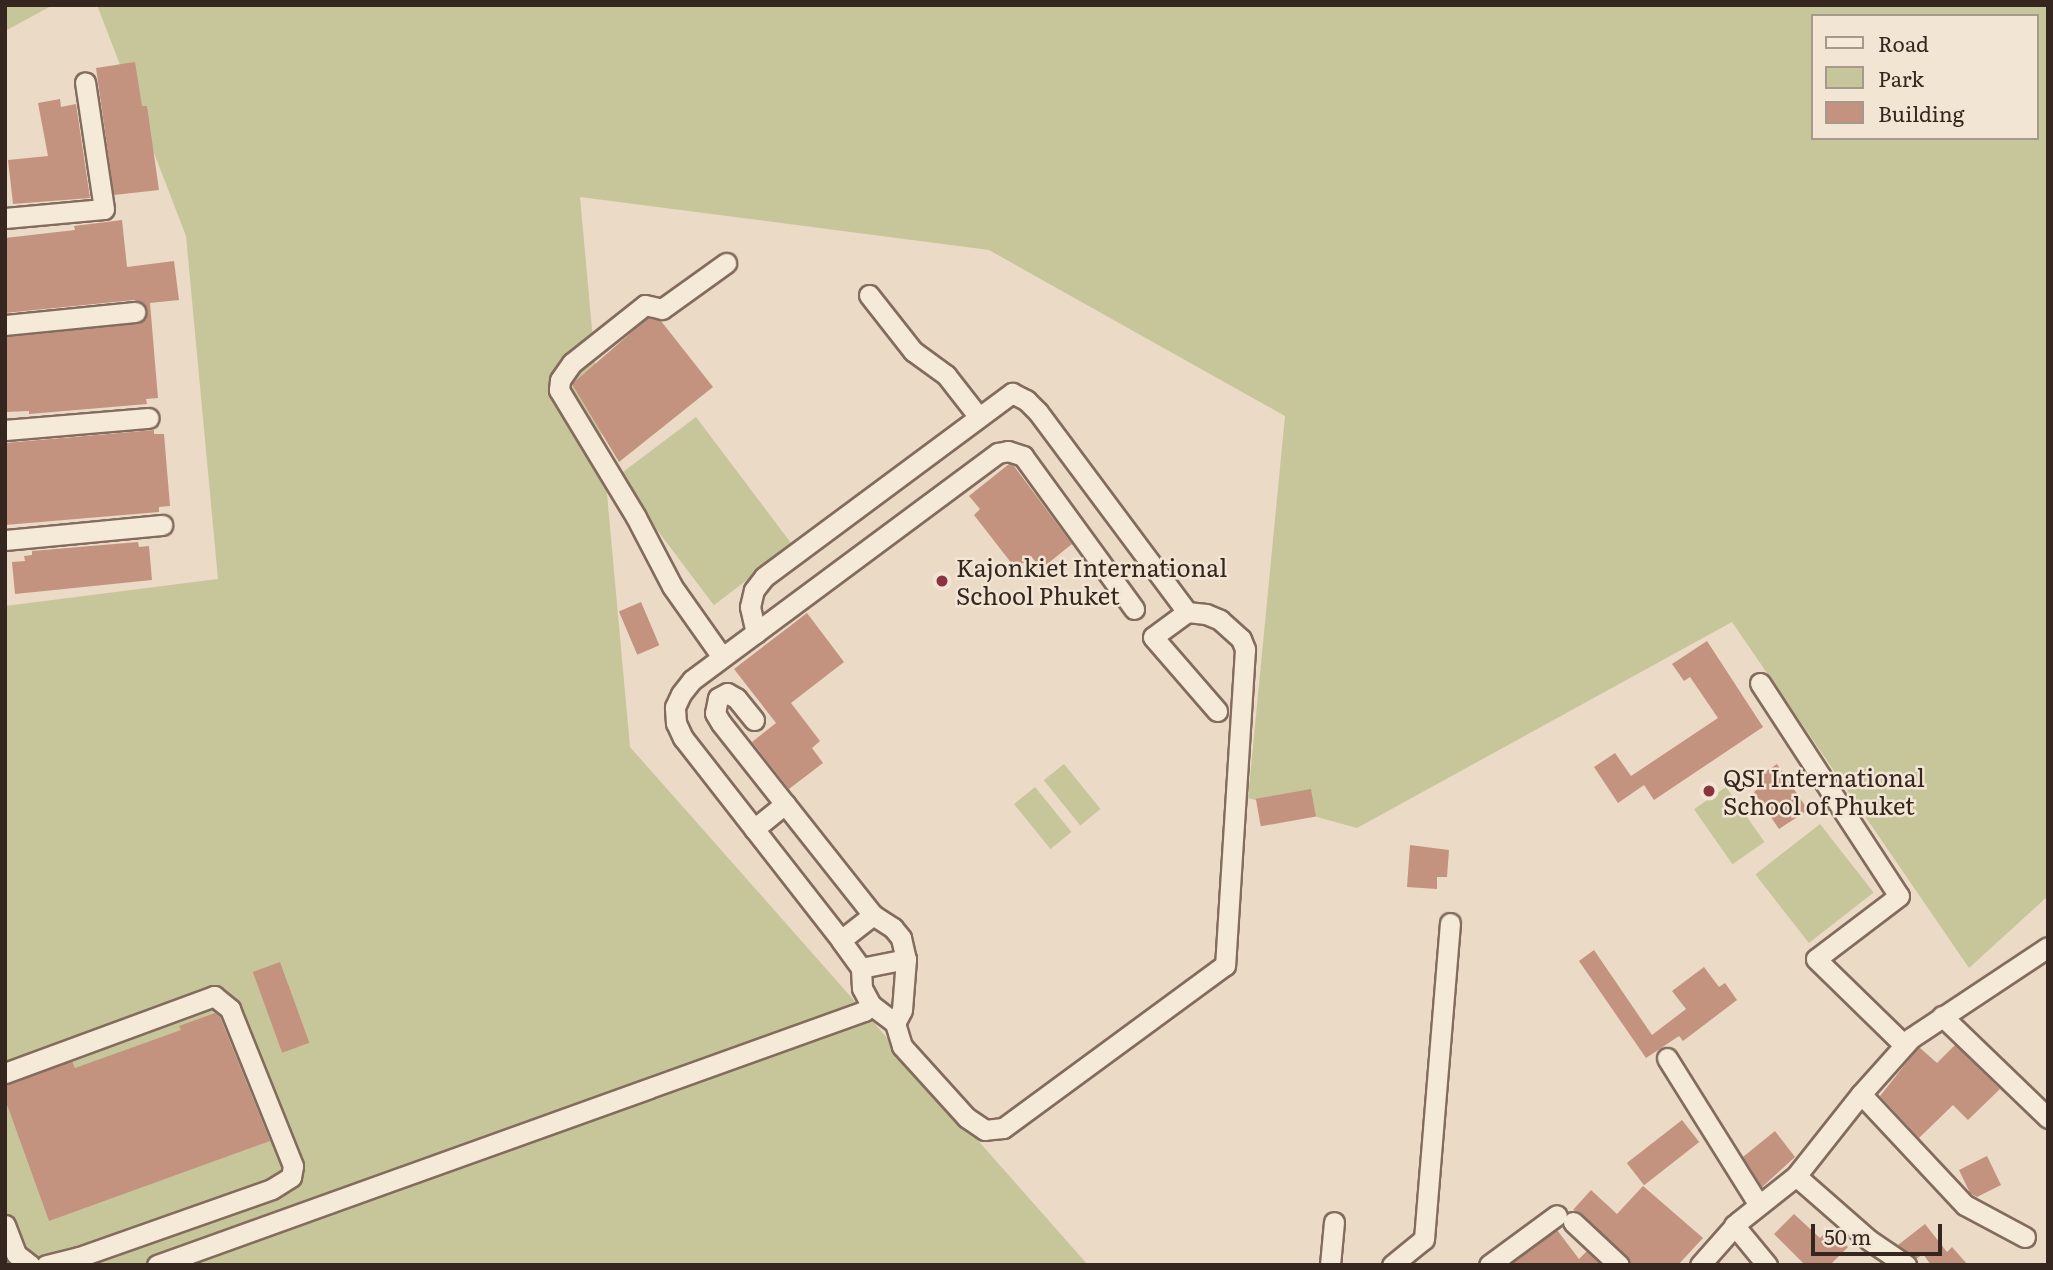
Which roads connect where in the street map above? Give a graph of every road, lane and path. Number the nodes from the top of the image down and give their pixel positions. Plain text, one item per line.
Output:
1 (85, 82) dead end
2 (6, 215) edge
3 (726, 263) dead end
4 (869, 295) dead end
5 (135, 312) dead end
6 (5, 325) edge
7 (978, 416) junction
8 (148, 418) dead end
9 (5, 430) edge
10 (162, 525) dead end
11 (5, 540) edge
12 (1134, 609) dead end
13 (1187, 612) junction
14 (756, 633) junction
15 (722, 657) junction
16 (1760, 683) dead end
17 (1217, 711) dead end
18 (754, 720) dead end
19 (785, 804) junction
20 (754, 829) junction
21 (873, 915) junction
22 (1450, 923) dead end
23 (841, 940) junction
24 (2048, 947) edge
25 (906, 959) junction
26 (861, 968) junction
27 (868, 1008) junction
28 (1942, 1016) junction
29 (895, 1023) junction
30 (1904, 1045) junction
31 (1667, 1058) dead end
32 (5, 1073) edge
33 (1861, 1094) junction
34 (2048, 1118) edge
35 (1796, 1176) junction
36 (1759, 1205) junction
37 (1334, 1222) dead end
38 (5, 1225) edge
39 (1734, 1225) junction
40 (2025, 1237) dead end
41 (30, 1265) edge
42 (46, 1265) edge
43 (158, 1265) edge
44 (1330, 1265) edge
45 (1392, 1265) edge
46 (1489, 1265) edge
47 (1619, 1265) edge
48 (1700, 1265) edge
49 (1767, 1265) edge
50 (1906, 1265) edge

1 - 2 street
3 - 15 street
4 - 7 street
5 - 6 street
7 - 13 street
7 - 14 street
8 - 9 street
10 - 11 street
12 - 14 street
13 - 17 street
13 - 29 street
14 - 15 street
15 - 20 street
16 - 30 street
18 - 19 street
19 - 20 street
19 - 21 street
20 - 23 street
21 - 23 street
21 - 25 street
22 - 45 street
23 - 26 street
24 - 28 street
25 - 26 street
25 - 29 street
26 - 27 street
27 - 29 street
27 - 43 street
28 - 30 street
28 - 34 street
30 - 33 street
31 - 36 street
32 - 42 street
33 - 35 street
33 - 40 street
35 - 36 street
35 - 50 street
36 - 39 street
37 - 44 street
38 - 41 street
39 - 48 street
39 - 49 street
46 - 47 street

